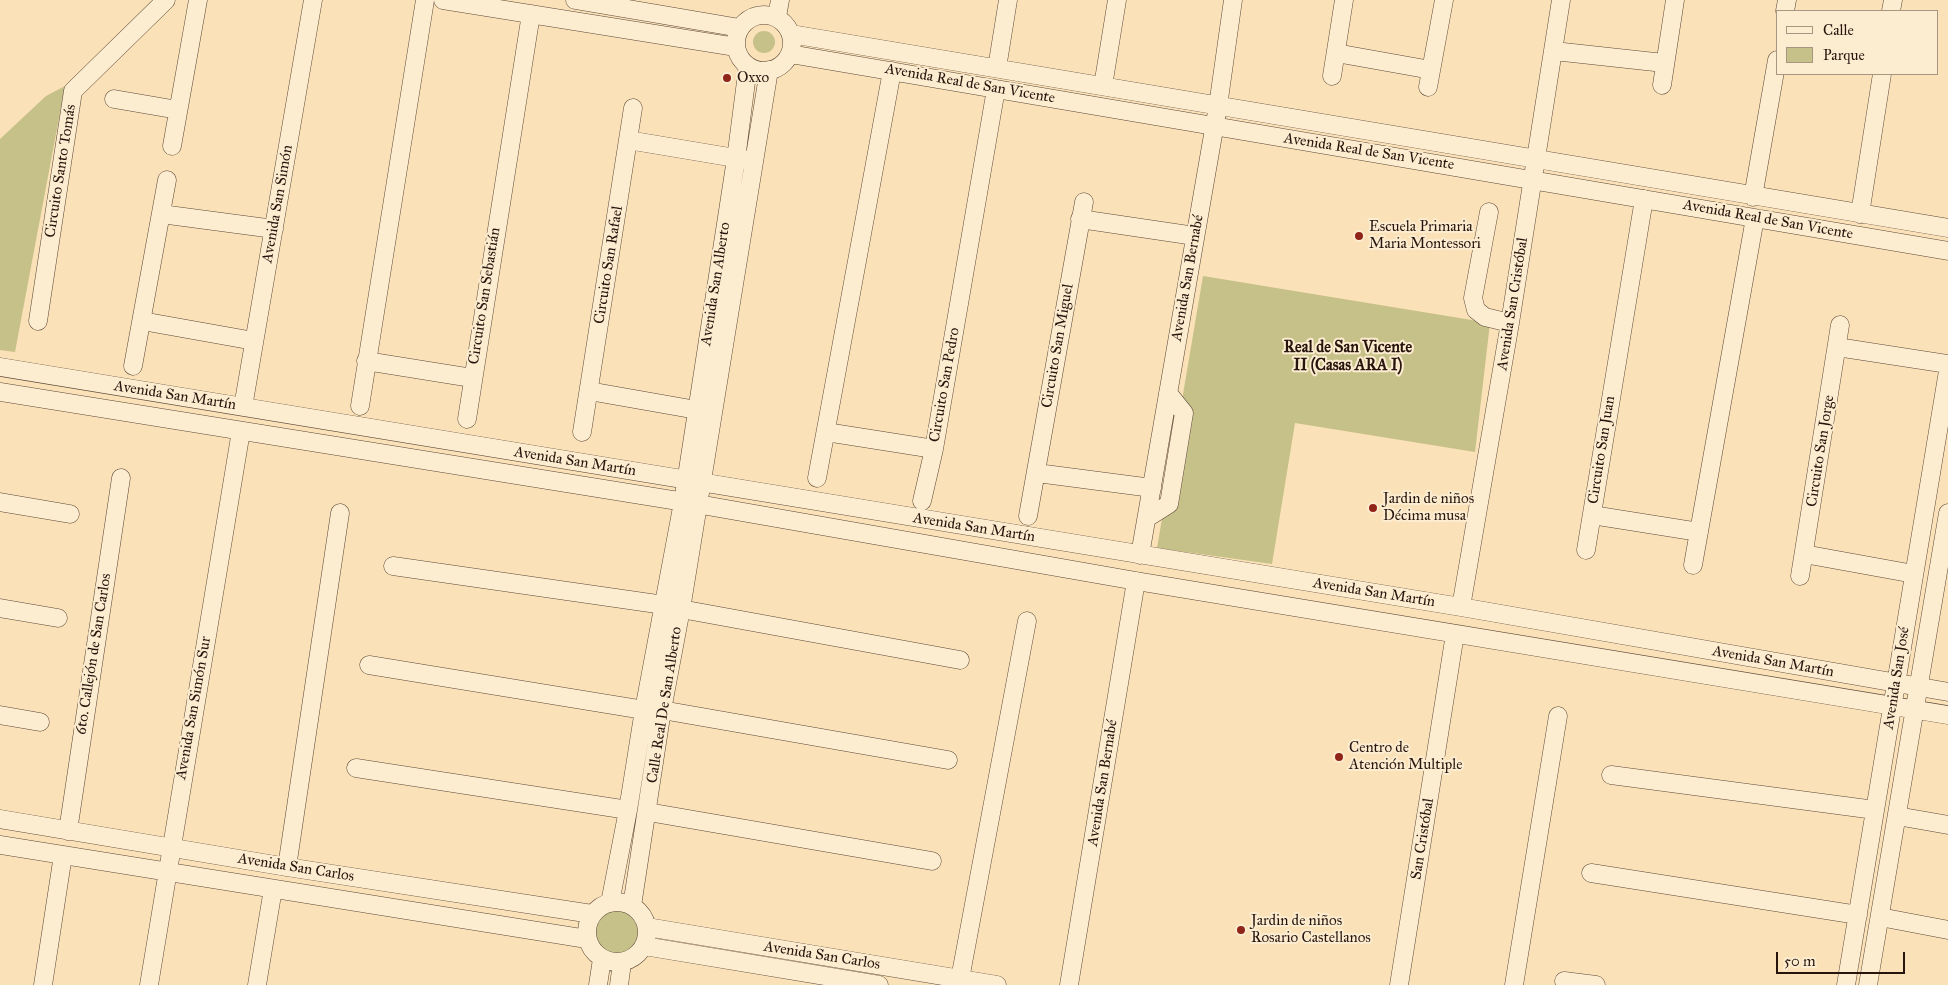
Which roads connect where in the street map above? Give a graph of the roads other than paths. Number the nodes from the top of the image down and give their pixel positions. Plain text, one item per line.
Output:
1 (166, 0) edge
2 (198, 0) edge
3 (313, 0) edge
4 (425, 0) edge
5 (443, 0) edge
6 (575, 0) edge
7 (780, 0) edge
8 (1008, 0) edge
9 (1116, 0) edge
10 (1233, 0) edge
11 (1344, 0) edge
12 (1444, 0) edge
13 (1561, 0) edge
14 (1675, 0) edge
15 (767, 11) edge
16 (530, 14) junction
17 (740, 28) junction
18 (791, 34) junction
19 (736, 47) junction
20 (1554, 51) junction
21 (1336, 53) junction
22 (790, 54) junction
23 (1664, 63) junction
24 (748, 66) junction
25 (1776, 66) edge
26 (997, 68) junction
27 (769, 70) junction
28 (892, 71) junction
29 (1882, 75) edge
30 (1332, 76) dead end
31 (1662, 85) dead end
32 (1103, 86) junction
33 (996, 89) junction
34 (114, 99) dead end
35 (1218, 106) junction
36 (633, 108) dead end
37 (178, 110) junction
38 (1214, 126) junction
39 (628, 140) junction
40 (172, 146) dead end
41 (736, 159) junction
42 (1536, 159) junction
43 (755, 162) junction
44 (1532, 179) junction
45 (167, 180) dead end
46 (1753, 197) junction
47 (1644, 199) junction
48 (1489, 212) dead end
49 (161, 214) junction
50 (1860, 214) junction
51 (1755, 218) junction
52 (1948, 228) edge
53 (274, 229) junction
54 (1195, 236) junction
55 (1948, 250) edge
56 (38, 321) dead end
57 (142, 321) junction
58 (1510, 322) junction
59 (1840, 325) dead end
60 (254, 341) junction
61 (1837, 347) junction
62 (366, 360) junction
63 (1948, 364) edge
64 (133, 366) dead end
65 (0, 367) edge
66 (1948, 371) edge
67 (472, 378) junction
68 (589, 391) junction
69 (0, 392) edge
70 (1168, 393) junction
71 (360, 406) dead end
72 (243, 407) junction
73 (705, 412) junction
74 (467, 419) dead end
75 (241, 431) junction
76 (582, 432) dead end
77 (826, 432) junction
78 (934, 449) junction
79 (1037, 473) junction
80 (121, 478) dead end
81 (818, 478) dead end
82 (694, 481) junction
83 (1152, 488) junction
84 (922, 501) dead end
85 (0, 502) edge
86 (690, 503) junction
87 (340, 513) dead end
88 (1948, 513) edge
89 (70, 514) dead end
90 (1592, 515) junction
91 (1028, 516) dead end
92 (1146, 518) junction
93 (1699, 532) junction
94 (1586, 550) dead end
95 (1804, 554) junction
96 (1140, 555) junction
97 (1693, 565) dead end
98 (393, 566) dead end
99 (1914, 574) junction
100 (1800, 576) dead end
101 (1136, 581) junction
102 (672, 607) junction
103 (1461, 607) junction
104 (0, 608) edge
105 (58, 618) dead end
106 (1027, 621) dead end
107 (1456, 634) junction
108 (960, 660) dead end
109 (369, 665) dead end
110 (1896, 683) junction
111 (1918, 688) junction
112 (1948, 692) edge
113 (1892, 706) junction
114 (1914, 709) junction
115 (644, 710) junction
116 (662, 710) junction
117 (0, 715) edge
118 (1948, 715) edge
119 (1558, 716) dead end
120 (40, 722) dead end
121 (948, 760) dead end
122 (356, 768) dead end
123 (1611, 774) dead end
124 (628, 810) junction
125 (1875, 810) junction
126 (648, 812) junction
127 (1897, 816) junction
128 (0, 819) edge
129 (1948, 826) edge
130 (68, 831) junction
131 (0, 844) edge
132 (171, 847) junction
133 (64, 854) junction
134 (932, 861) dead end
135 (287, 867) junction
136 (167, 872) junction
137 (1591, 873) dead end
138 (273, 889) junction
139 (610, 903) junction
140 (632, 906) junction
141 (592, 914) junction
142 (1858, 915) junction
143 (1880, 917) junction
144 (647, 927) junction
145 (1948, 930) edge
146 (587, 939) junction
147 (644, 946) junction
148 (602, 960) junction
149 (622, 963) junction
150 (960, 979) junction
151 (1564, 981) dead end
152 (43, 985) edge
153 (149, 985) edge
154 (258, 985) edge
155 (598, 985) edge
156 (619, 985) edge
157 (879, 985) edge
158 (997, 985) edge
159 (1070, 985) edge
160 (1399, 985) edge
161 (1514, 985) edge
162 (1596, 985) edge
163 (1846, 985) edge
164 (1868, 985) edge

1 - 56 street, Circuito Santo Tomás
2 - 37 street
3 - 53 street, Avenida San Simón
4 - 62 street
5 - 16 street
6 - 17 street
7 - 15 street
8 - 26 street
9 - 32 street
10 - 35 street, Avenida San Bernabé
11 - 21 street
12 - 21 street
13 - 20 street, Avenida San Cristóbal
14 - 23 street
15 - 17 street
15 - 18 street
16 - 19 street
16 - 67 street, Circuito San Sebastián
17 - 19 street
18 - 22 street
18 - 26 street, Avenida Real de San Vicente
19 - 24 street
20 - 23 street
20 - 42 street, Avenida San Cristóbal
21 - 30 street
22 - 27 street
22 - 28 street, Avenida Real de San Vicente
23 - 31 street
24 - 27 street
24 - 41 street, Avenida San Alberto
25 - 46 street
26 - 32 street, Avenida Real de San Vicente
27 - 43 street, Avenida San Alberto
28 - 33 street, Avenida Real de San Vicente
28 - 77 street
29 - 50 street
32 - 35 street, Avenida Real de San Vicente
33 - 38 street, Avenida Real de San Vicente
33 - 78 street, Circuito San Pedro
34 - 37 street
35 - 38 street, Avenida San Bernabé
35 - 42 street, Avenida Real de San Vicente
36 - 39 street, Circuito San Rafael
37 - 40 street
38 - 44 street, Avenida Real de San Vicente
38 - 54 street, Avenida San Bernabé
39 - 41 street
39 - 68 street, Circuito San Rafael
41 - 43 street
41 - 73 street, Avenida San Alberto
42 - 44 street, Avenida San Cristóbal
42 - 46 street, Avenida Real de San Vicente
43 - 73 street, Avenida San Alberto
44 - 47 street, Avenida Real de San Vicente
44 - 58 street, Avenida San Cristóbal
45 - 49 street
46 - 50 street, Avenida Real de San Vicente
47 - 51 street, Avenida Real de San Vicente
47 - 90 street, Circuito San Juan
48 - 58 street
49 - 53 street
49 - 57 street
50 - 52 street, Avenida Real de San Vicente
51 - 55 street, Avenida Real de San Vicente
51 - 93 street
53 - 60 street, Avenida San Simón
54 - 70 street, Avenida San Bernabé
54 - 79 street, Circuito San Miguel
57 - 60 street
57 - 64 street
58 - 103 street, Avenida San Cristóbal
59 - 61 street, Circuito San Jorge
60 - 72 street, Avenida San Simón
61 - 63 street
61 - 95 street, Circuito San Jorge
62 - 67 street, Circuito San Sebastián
62 - 71 street
65 - 72 street, Avenida San Martín
66 - 99 street, Avenida San José
67 - 74 street
68 - 73 street
68 - 76 street, Circuito San Rafael
69 - 75 street, Avenida San Martín
70 - 83 street, Avenida San Bernabé
70 - 92 street
72 - 82 street, Avenida San Martín
73 - 82 street, Avenida San Alberto
75 - 86 street, Avenida San Martín
75 - 132 street, Avenida San Simón Sur
77 - 78 street, Circuito San Pedro
77 - 81 street
78 - 84 street
79 - 83 street
79 - 91 street, Circuito San Miguel
80 - 130 street, 6to. Callejón de San Carlos
82 - 86 street, Avenida San Alberto
82 - 96 street, Avenida San Martín
83 - 92 street, Avenida San Bernabé
85 - 89 street
86 - 101 street, Avenida San Martín
86 - 102 street, Calle Real De San Alberto
87 - 135 street
88 - 111 street, Avenida San José
90 - 93 street, Circuito San Juan
90 - 94 street
92 - 96 street, Avenida San Bernabé
93 - 97 street
95 - 99 street
95 - 100 street, Circuito San Jorge
96 - 103 street, Avenida San Martín
98 - 102 street
99 - 110 street, Avenida San José
101 - 107 street, Avenida San Martín
101 - 159 street, Avenida San Bernabé
102 - 108 street
102 - 115 street, Calle Real De San Alberto
102 - 116 street, Calle Real De San Alberto
103 - 110 street, Avenida San Martín
104 - 105 street
106 - 150 street
107 - 113 street, Avenida San Martín
107 - 160 street, San Cristóbal
109 - 115 street
110 - 111 street, Avenida San Martín
110 - 113 street, Avenida San José
111 - 112 street, Avenida San Martín
111 - 114 street, Avenida San José
113 - 114 street, Avenida San Martín
113 - 125 street, Avenida San José
114 - 118 street, Avenida San Martín
114 - 127 street, Avenida San José
115 - 124 street, Calle Real De San Alberto
116 - 121 street
116 - 126 street, Calle Real De San Alberto
117 - 120 street
119 - 161 street
122 - 124 street
123 - 125 street
124 - 139 street, Calle Real De San Alberto
125 - 142 street, Avenida San José
126 - 134 street
126 - 140 street, Calle Real De San Alberto
127 - 129 street
127 - 143 street, Avenida San José
128 - 130 street, Avenida San Carlos
130 - 132 street, Avenida San Carlos
131 - 133 street, Avenida San Carlos
132 - 135 street, Avenida San Carlos
132 - 136 street, Avenida San Simón Sur
133 - 136 street, Avenida San Carlos
133 - 152 street
135 - 141 street, Avenida San Carlos
136 - 138 street, Avenida San Carlos
136 - 153 street, Avenida San Simón Sur
137 - 142 street
138 - 146 street, Avenida San Carlos
138 - 154 street
139 - 140 street
139 - 141 street
140 - 144 street
141 - 146 street
142 - 163 street, Avenida San José
143 - 145 street
143 - 164 street, Avenida San José
144 - 147 street
144 - 150 street, Avenida San Carlos
146 - 148 street
147 - 149 street
147 - 157 street, Avenida San Carlos
148 - 149 street
148 - 155 street
149 - 156 street
150 - 158 street, Avenida San Carlos
151 - 162 street

